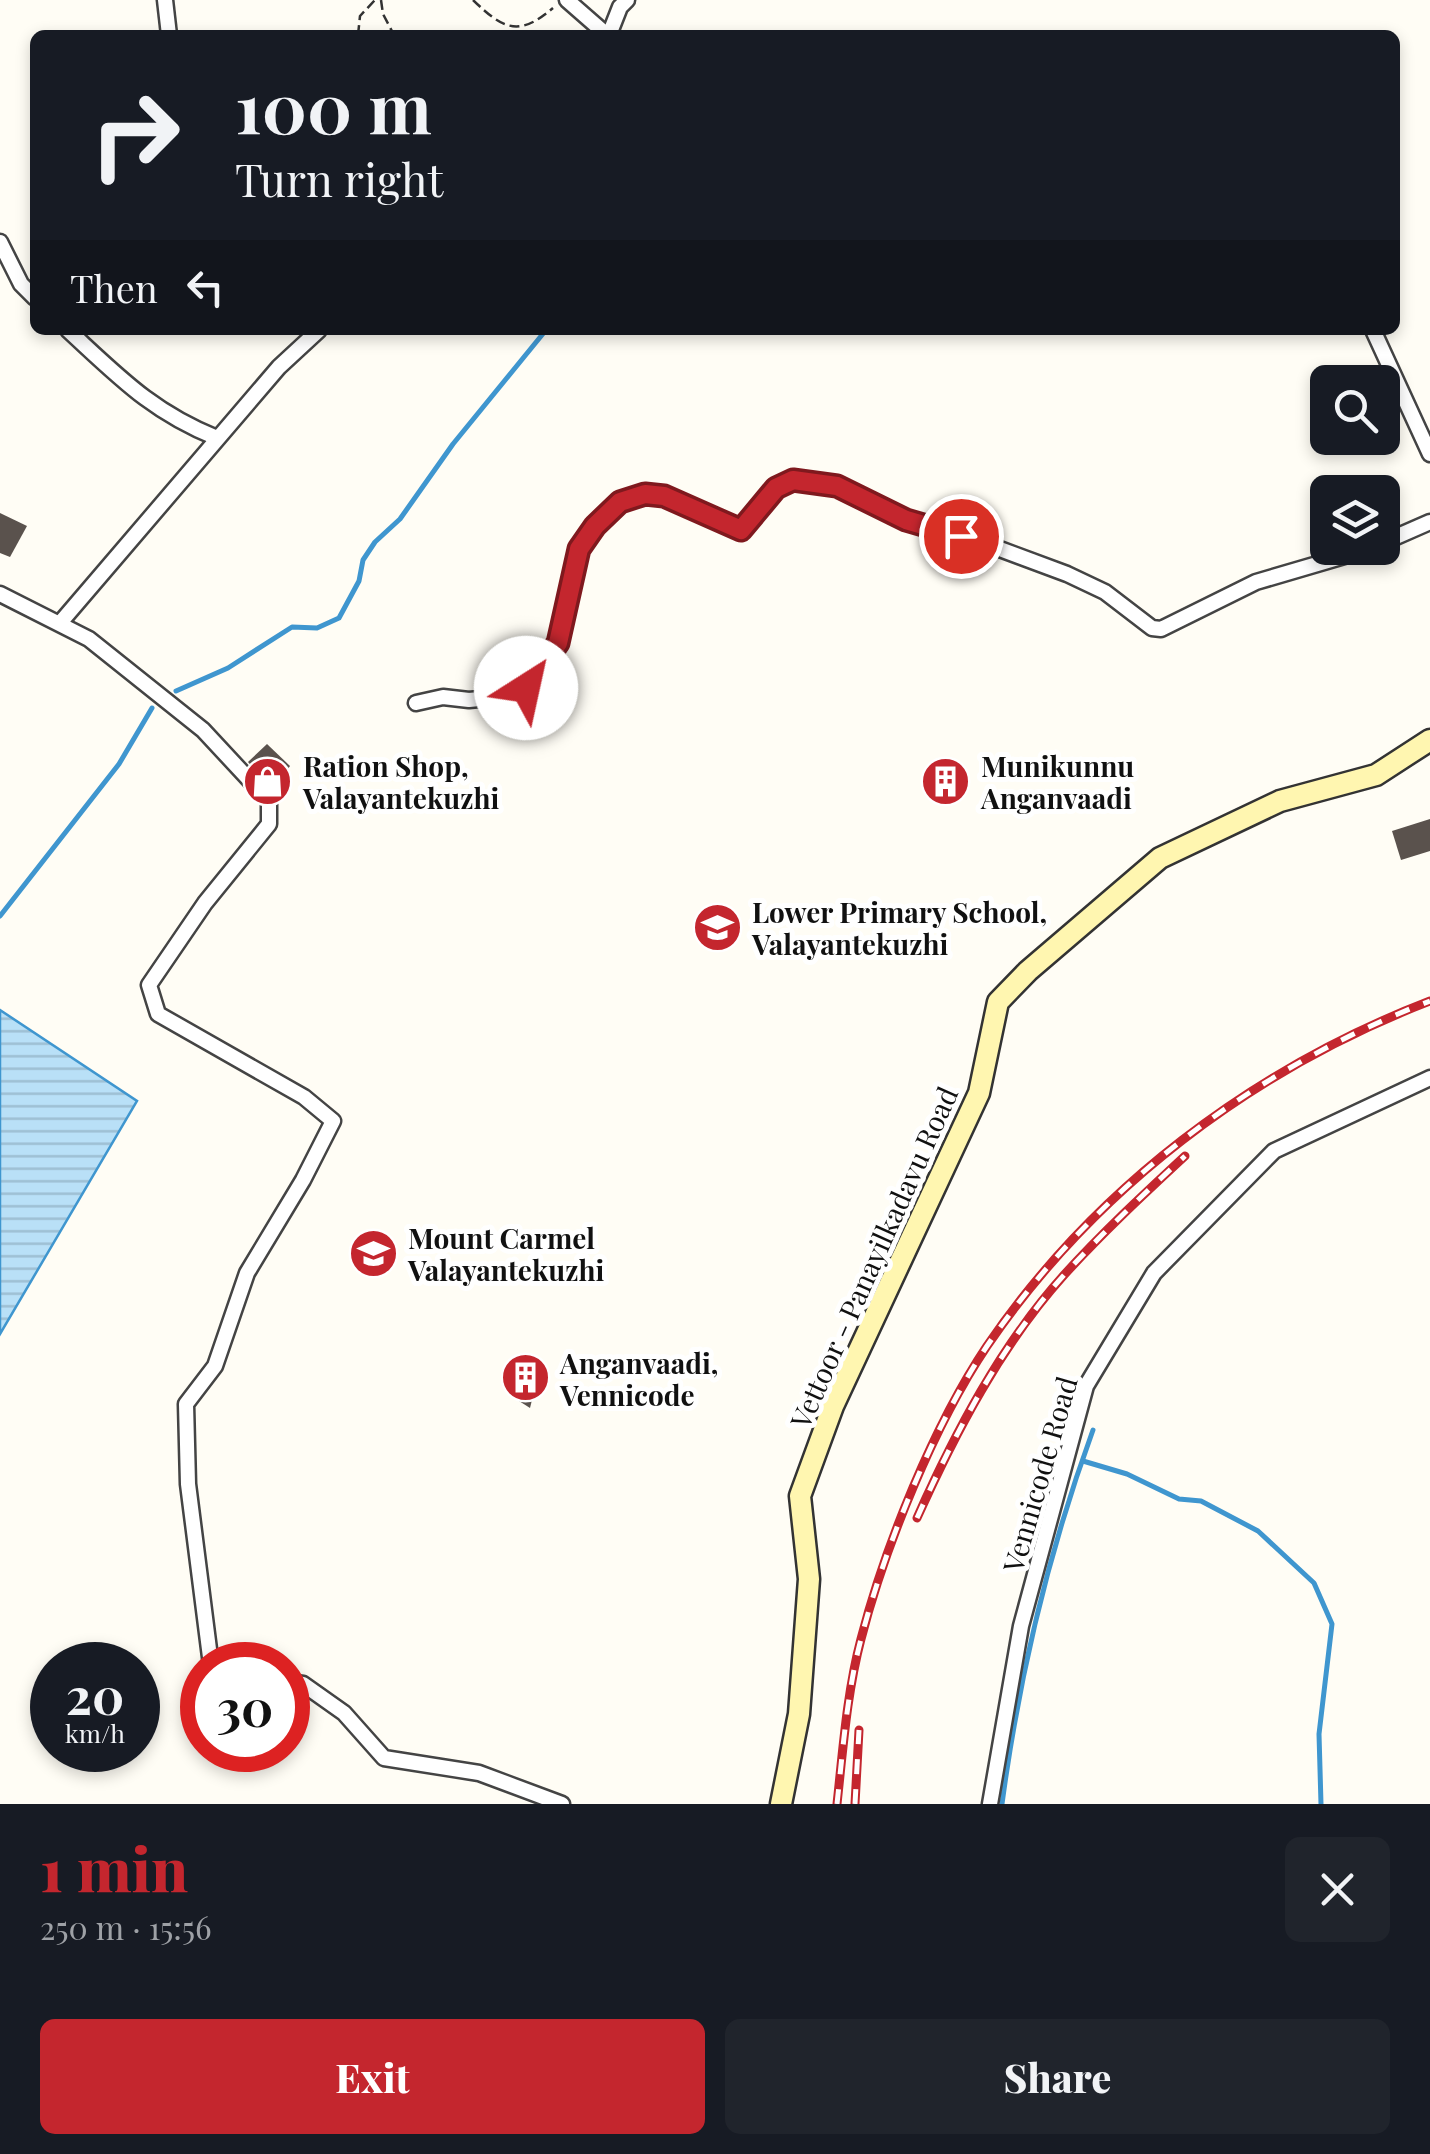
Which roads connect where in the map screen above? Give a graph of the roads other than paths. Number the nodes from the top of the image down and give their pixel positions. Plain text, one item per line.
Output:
1 (165, 0) edge
2 (564, 0) edge
3 (628, 0) edge
4 (168, 30) edge
5 (602, 30) edge
6 (610, 30) edge
7 (0, 242) edge
8 (30, 293) edge
9 (73, 335) edge
10 (313, 335) edge
11 (1375, 335) edge
12 (218, 438) junction
13 (1430, 454) edge
14 (1430, 522) edge
15 (1400, 535) edge
16 (1314, 565) edge
17 (0, 594) edge
18 (60, 623) junction
19 (416, 702) dead end
20 (1430, 740) edge
21 (1430, 1078) edge
22 (209, 1642) edge
23 (310, 1689) edge
24 (562, 1804) edge
25 (780, 1804) edge
26 (990, 1804) edge

1 - 4 street
2 - 5 street
3 - 6 street
7 - 8 street
9 - 12 street
10 - 12 street
11 - 13 street
12 - 18 street
14 - 15 street
16 - 19 street
17 - 18 street
18 - 22 street
20 - 25 main road, Vettoor - Panayilkadavu Road
21 - 26 street, Vennicode Road
23 - 24 street

